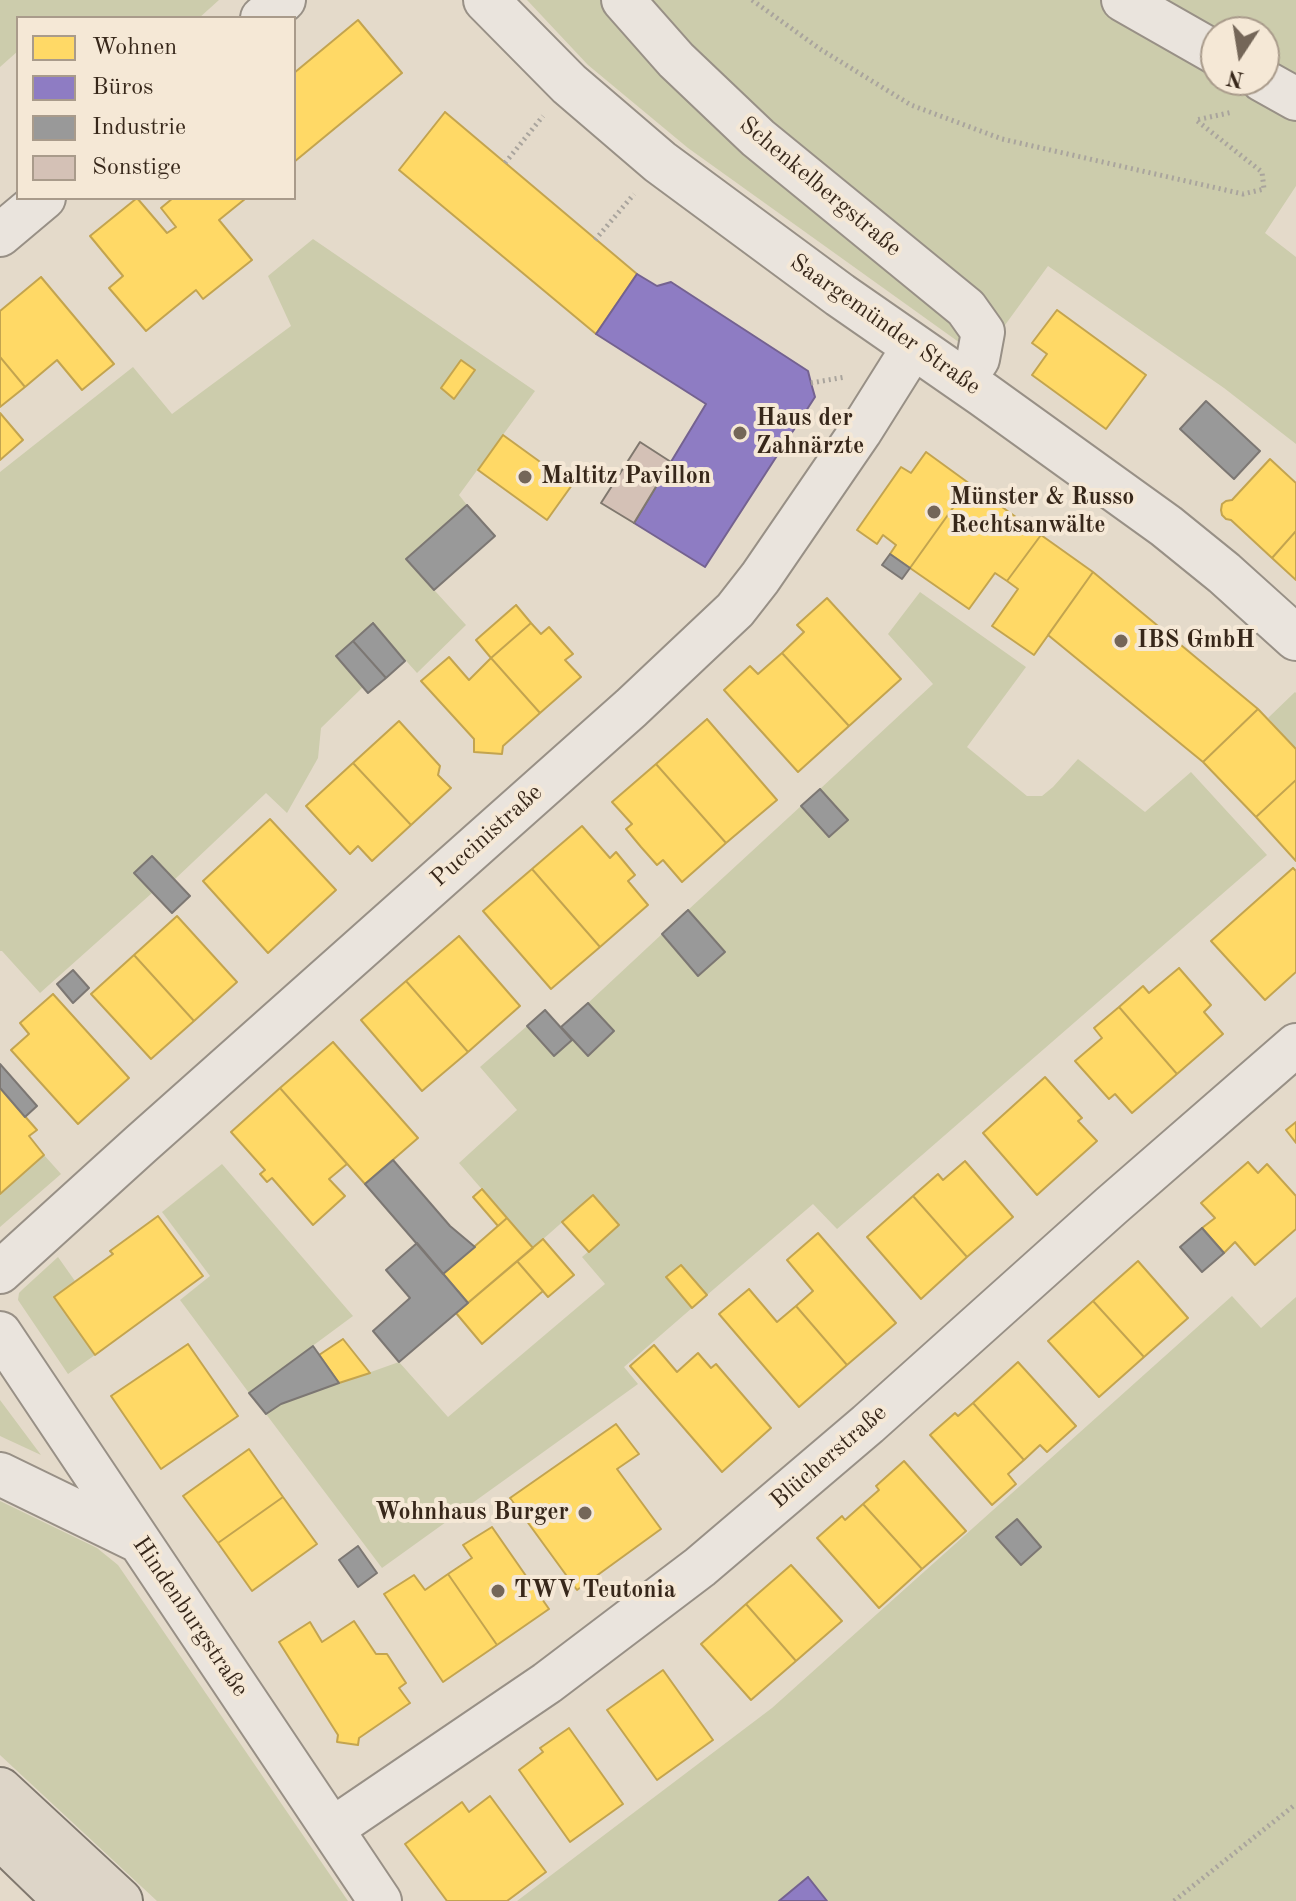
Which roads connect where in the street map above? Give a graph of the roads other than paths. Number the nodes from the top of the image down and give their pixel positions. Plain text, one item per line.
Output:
1 (284, 0) edge
2 (486, 0) edge
3 (623, 0) edge
4 (1123, 0) edge
5 (264, 16) edge
6 (1200, 44) edge
7 (42, 200) edge
8 (0, 235) edge
9 (914, 346) junction
10 (964, 380) junction
11 (1296, 638) edge
12 (1296, 1045) edge
13 (0, 1272) edge
14 (0, 1333) edge
15 (0, 1474) edge
16 (139, 1542) junction
17 (0, 1790) edge
18 (332, 1829) junction
19 (0, 1836) edge
20 (67, 1901) edge
21 (120, 1901) edge
22 (380, 1901) edge

1 - 5 street
2 - 9 street, Saargemünder Straße
3 - 10 street, Schenkelbergstraße
4 - 6 street
7 - 8 street
9 - 10 street, Saargemünder Straße
9 - 13 street, Puccinistraße
10 - 11 street, Saargemünder Straße
12 - 18 street, Blücherstraße
14 - 16 street, Hindenburgstraße
15 - 16 street
16 - 18 street, Hindenburgstraße
17 - 21 highway
18 - 22 street, Hindenburgstraße
19 - 20 highway

